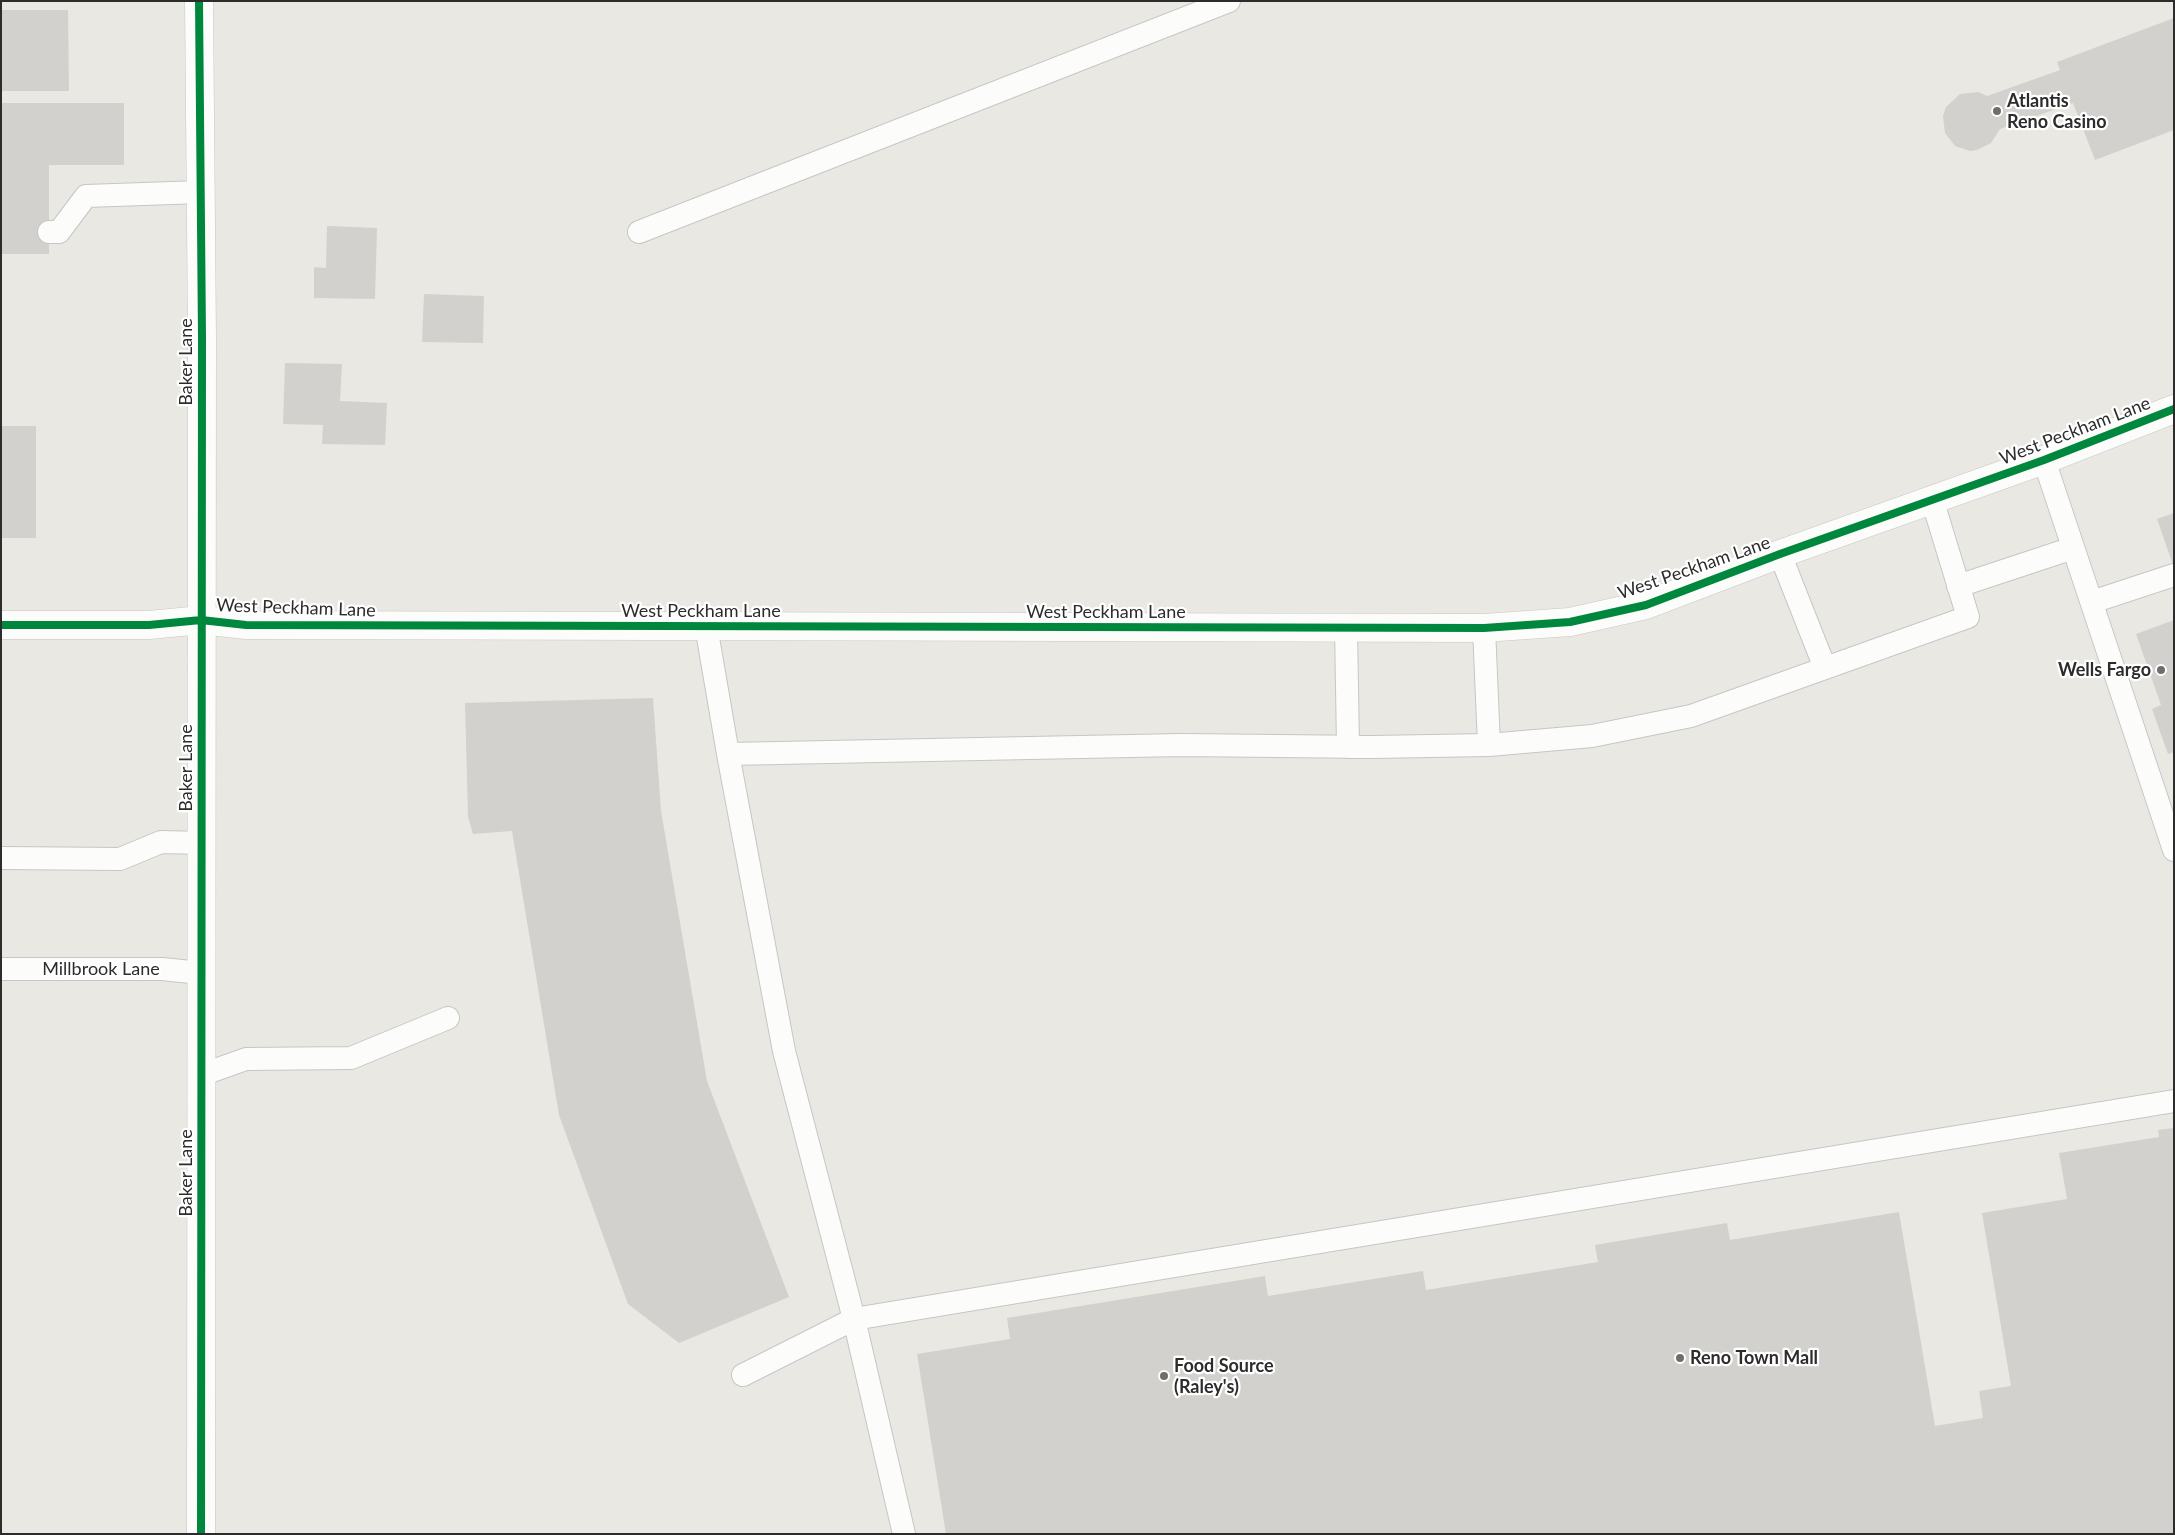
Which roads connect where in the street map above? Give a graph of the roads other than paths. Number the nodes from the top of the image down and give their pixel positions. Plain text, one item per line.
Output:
1 (199, 1) edge
2 (1229, 1) edge
3 (201, 192) junction
4 (49, 232) dead end
5 (640, 232) dead end
6 (2174, 409) edge
7 (2044, 460) junction
8 (1932, 500) junction
9 (2073, 548) junction
10 (1780, 554) junction
11 (2174, 575) edge
12 (1958, 586) junction
13 (2092, 602) junction
14 (200, 620) junction
15 (1, 625) edge
16 (706, 626) junction
17 (1346, 627) junction
18 (1484, 628) junction
19 (1825, 668) junction
20 (1489, 745) junction
21 (1348, 747) junction
22 (728, 754) junction
23 (202, 843) junction
24 (2174, 850) edge
25 (1, 858) edge
26 (1, 969) edge
27 (201, 973) junction
28 (448, 1018) dead end
29 (200, 1075) junction
30 (2174, 1101) edge
31 (854, 1319) junction
32 (743, 1375) dead end
33 (201, 1534) edge
34 (904, 1534) edge

1 - 3 street, Baker Lane
2 - 5 lane
3 - 4 lane
3 - 14 street, Baker Lane
6 - 7 street, West Peckham Lane
7 - 8 street, West Peckham Lane
7 - 9 lane
8 - 10 street, West Peckham Lane
8 - 12 lane
9 - 12 lane
9 - 13 lane
10 - 18 street, West Peckham Lane
10 - 19 lane
11 - 13 lane
12 - 19 lane
13 - 24 lane
14 - 15 street, West Peckham Lane
14 - 16 street, West Peckham Lane
14 - 23 street, Baker Lane
16 - 17 street, West Peckham Lane
16 - 22 lane
17 - 18 street, West Peckham Lane
17 - 21 lane
18 - 20 lane
19 - 20 lane
20 - 21 lane
21 - 22 lane
22 - 31 lane
23 - 25 lane
23 - 27 street, Baker Lane
26 - 27 lane, Millbrook Lane
27 - 29 street, Baker Lane
28 - 29 lane
29 - 33 street, Baker Lane
30 - 31 lane
31 - 32 lane
31 - 34 lane

